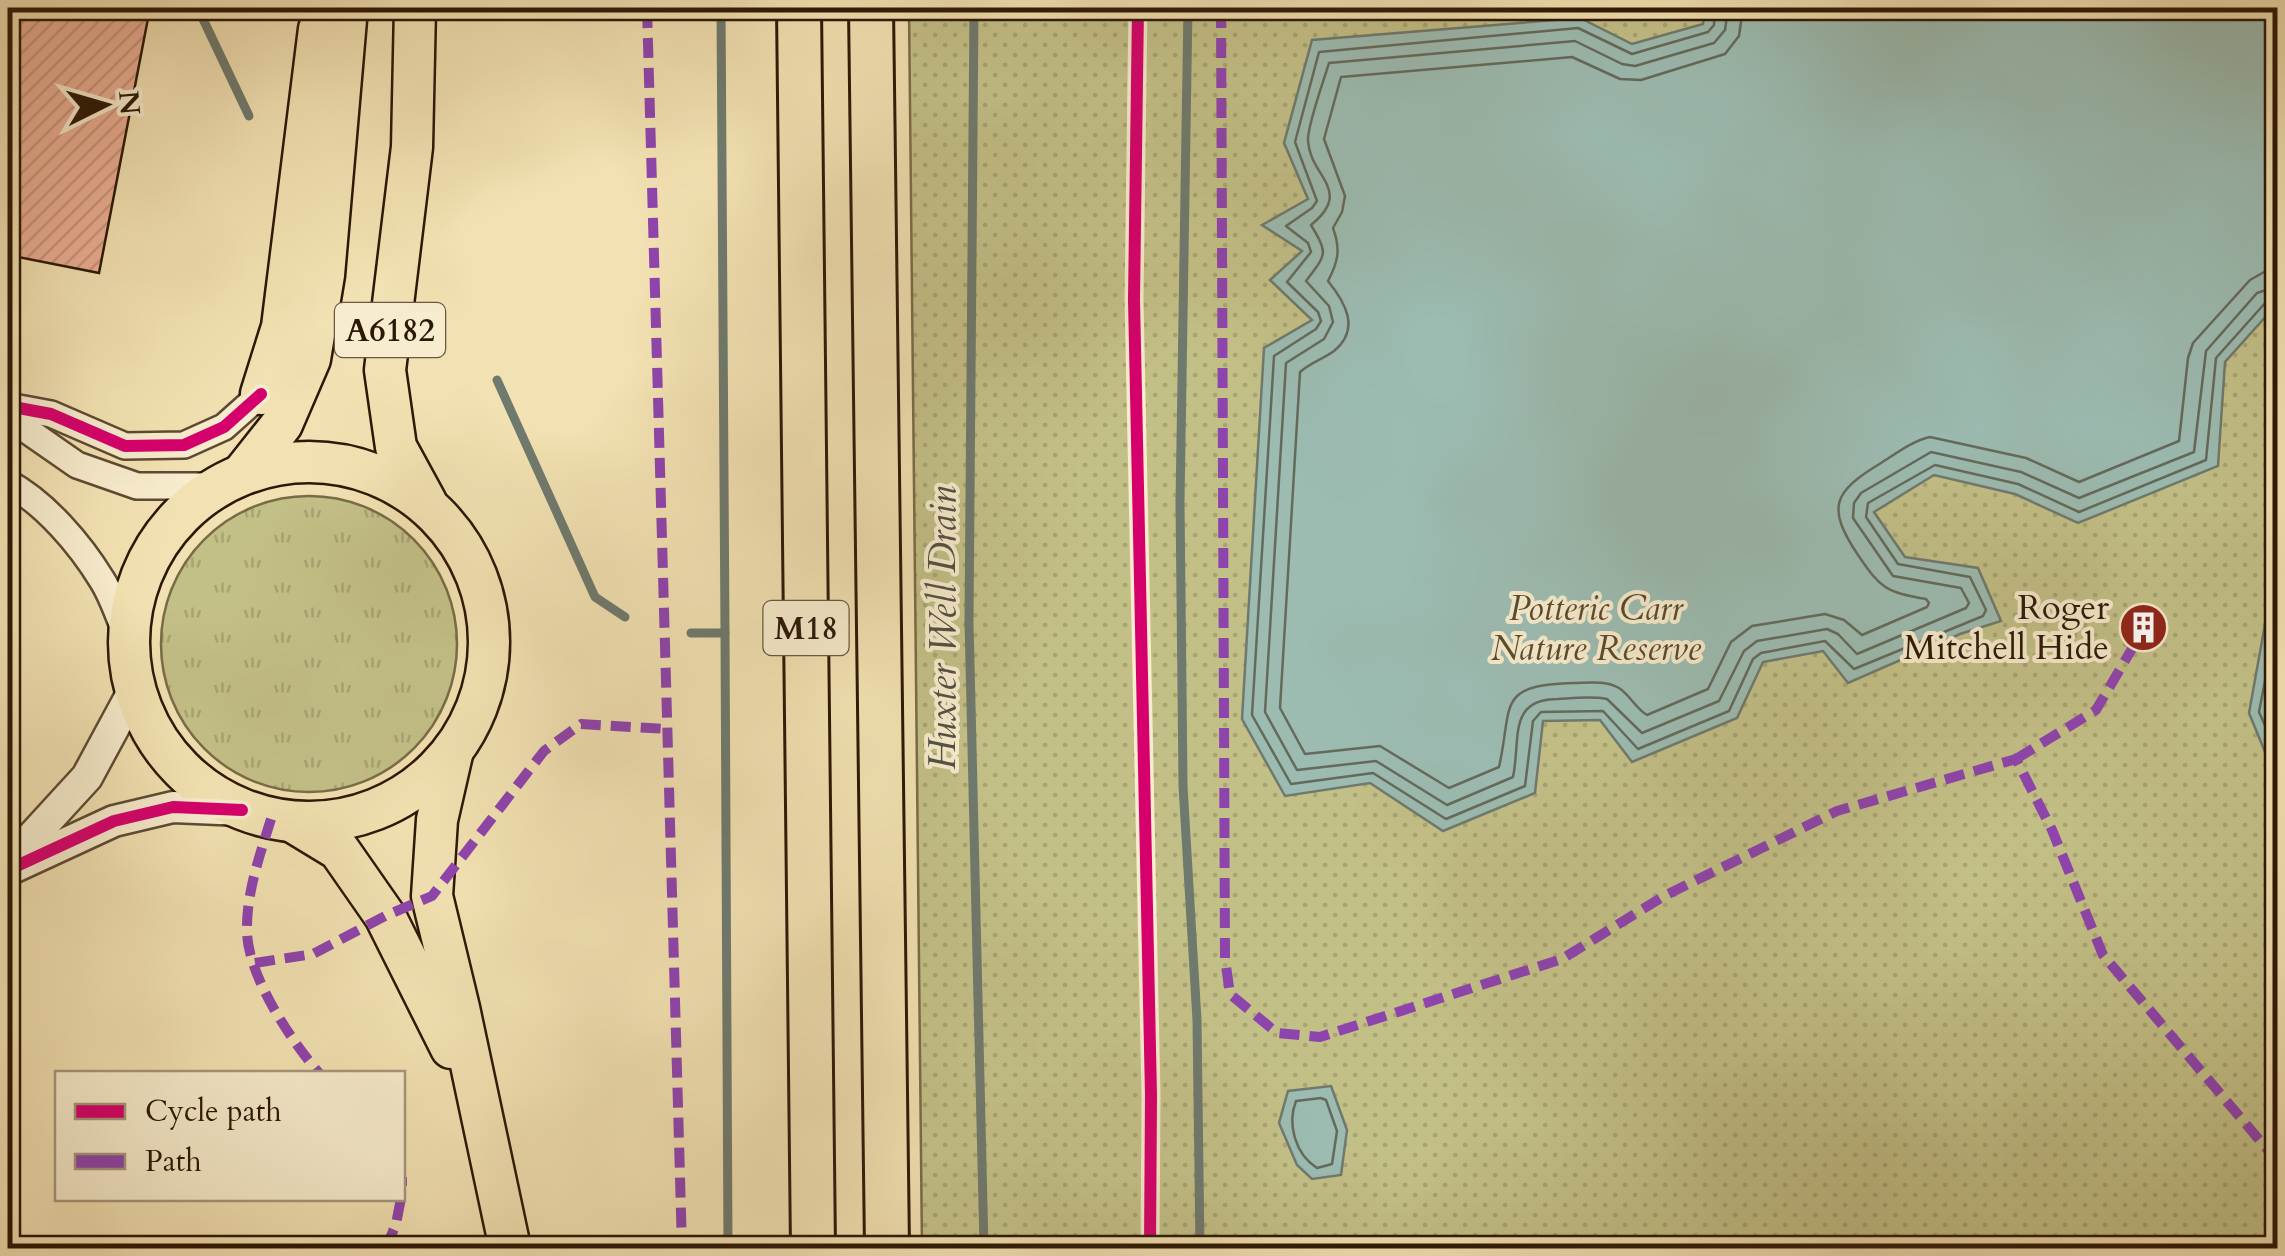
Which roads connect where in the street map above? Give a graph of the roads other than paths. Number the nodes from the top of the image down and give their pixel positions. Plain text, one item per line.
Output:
1 (325, 8) edge
2 (346, 8) edge
3 (415, 8) edge
4 (799, 8) edge
5 (871, 8) edge
6 (261, 394) joint
7 (8, 406) edge
8 (8, 416) edge
9 (230, 479) junction
10 (8, 483) edge
11 (428, 505) junction
12 (128, 639) junction
13 (134, 690) junction
14 (454, 750) junction
15 (242, 810) junction
16 (293, 822) junction
17 (8, 867) edge
18 (478, 1106) junction
19 (510, 1248) edge
20 (813, 1248) edge
21 (886, 1248) edge

1 - 6 highway
2 - 9 highway, A6182
3 - 11 highway, A6182
4 - 20 highway, M18
5 - 21 highway, M18
6 - 7 street
8 - 9 street
9 - 11 highway
9 - 12 highway
10 - 12 street
11 - 14 highway
12 - 13 highway
13 - 15 highway
13 - 17 street
14 - 16 highway
14 - 18 highway
15 - 16 highway
15 - 17 street
16 - 18 highway
18 - 19 highway

